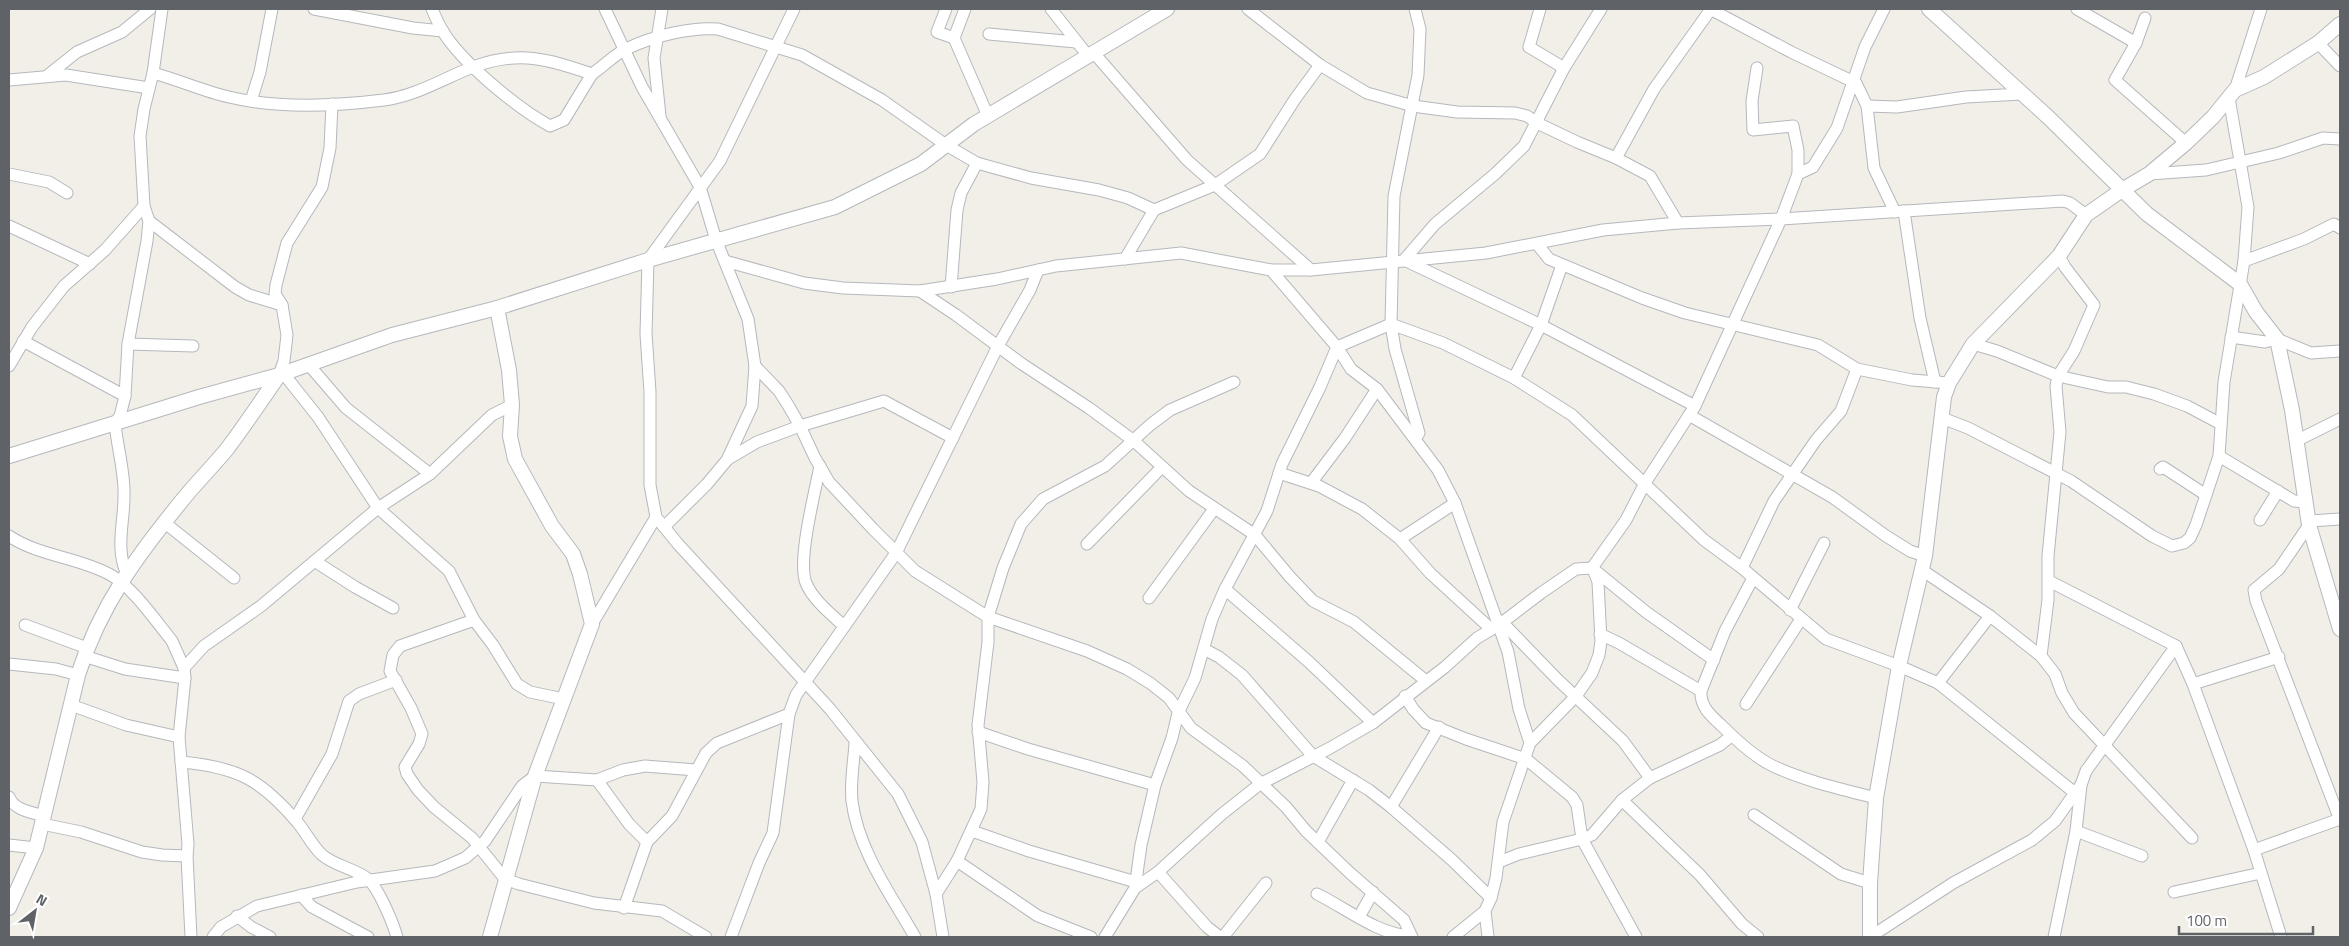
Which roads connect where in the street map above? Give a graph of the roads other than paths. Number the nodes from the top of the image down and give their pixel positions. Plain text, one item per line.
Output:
1 (150, 9) edge
2 (162, 9) edge
3 (272, 9) edge
4 (314, 9) edge
5 (432, 9) edge
6 (605, 9) edge
7 (662, 9) edge
8 (794, 9) edge
9 (946, 9) edge
10 (965, 9) edge
11 (1051, 9) edge
12 (1166, 9) edge
13 (1248, 9) edge
14 (1415, 9) edge
15 (1540, 9) edge
16 (1601, 9) edge
17 (1710, 9) edge
18 (1884, 9) edge
19 (1929, 9) edge
20 (2077, 9) edge
21 (2262, 9) edge
22 (2145, 18) dead end
23 (2340, 24) edge
24 (443, 31) junction
25 (989, 34) dead end
26 (656, 38) junction
27 (954, 38) junction
28 (1076, 42) junction
29 (2318, 42) junction
30 (2136, 43) junction
31 (777, 46) junction
32 (625, 49) junction
33 (1091, 55) junction
34 (1320, 65) junction
35 (2340, 66) edge
36 (474, 67) junction
37 (1564, 68) junction
38 (1756, 68) dead end
39 (153, 73) junction
40 (592, 74) junction
41 (48, 75) junction
42 (9, 80) edge
43 (1852, 80) junction
44 (149, 88) junction
45 (2022, 94) junction
46 (2232, 94) junction
47 (251, 101) junction
48 (332, 104) junction
49 (1412, 106) junction
50 (1866, 106) junction
51 (660, 116) junction
52 (988, 116) junction
53 (1537, 124) junction
54 (2340, 139) edge
55 (2186, 143) junction
56 (946, 145) junction
57 (1616, 158) junction
58 (2239, 161) junction
59 (977, 163) junction
60 (9, 174) edge
61 (1798, 174) junction
62 (2149, 174) junction
63 (1215, 185) junction
64 (700, 187) junction
65 (2122, 190) junction
66 (67, 193) dead end
67 (144, 206) junction
68 (1154, 210) junction
69 (1899, 211) junction
70 (2086, 216) junction
71 (1781, 219) junction
72 (150, 221) junction
73 (2338, 222) edge
74 (1678, 223) junction
75 (9, 226) edge
76 (716, 240) junction
77 (1537, 244) junction
78 (2059, 256) junction
79 (1125, 259) junction
80 (648, 260) junction
81 (725, 261) junction
82 (1399, 261) junction
83 (2244, 261) junction
84 (90, 264) junction
85 (1562, 265) junction
86 (1038, 270) junction
87 (1271, 270) junction
88 (1311, 270) junction
89 (2240, 284) junction
90 (951, 286) junction
91 (920, 291) junction
92 (282, 305) junction
93 (497, 308) junction
94 (1391, 324) junction
95 (1734, 324) junction
96 (1541, 325) junction
97 (2231, 337) junction
98 (2277, 339) junction
99 (23, 341) junction
100 (128, 344) junction
101 (1973, 344) junction
102 (193, 346) dead end
103 (998, 346) junction
104 (1337, 347) junction
105 (2340, 351) edge
106 (309, 365) junction
107 (9, 366) edge
108 (756, 366) junction
109 (1857, 369) junction
110 (281, 374) junction
111 (2058, 376) junction
112 (1514, 378) junction
113 (1234, 382) dead end
114 (1942, 383) junction
115 (1377, 389) junction
116 (125, 396) junction
117 (512, 405) junction
118 (1692, 411) junction
119 (1942, 418) junction
120 (2340, 419) edge
121 (116, 423) junction
122 (2221, 424) junction
123 (800, 426) junction
124 (952, 438) junction
125 (1415, 439) junction
126 (1134, 441) junction
127 (2296, 441) junction
128 (9, 456) edge
129 (2219, 456) junction
130 (728, 460) junction
131 (820, 466) junction
132 (1162, 467) junction
133 (2160, 469) dead end
134 (1279, 473) junction
135 (430, 474) junction
136 (2057, 474) junction
137 (1792, 475) junction
138 (1312, 483) junction
139 (1645, 483) junction
140 (2278, 491) junction
141 (2206, 495) junction
142 (1456, 502) junction
143 (2306, 502) junction
144 (378, 508) junction
145 (1214, 509) junction
146 (656, 517) junction
147 (2260, 520) dead end
148 (2340, 520) edge
149 (165, 522) junction
150 (2310, 523) junction
151 (664, 527) junction
152 (1255, 535) junction
153 (9, 536) edge
154 (1400, 539) junction
155 (1824, 543) dead end
156 (1087, 544) dead end
157 (896, 553) junction
158 (316, 562) junction
159 (1924, 563) junction
160 (1592, 568) junction
161 (1742, 568) junction
162 (123, 576) junction
163 (234, 578) dead end
164 (1753, 578) junction
165 (2049, 582) junction
166 (1226, 589) junction
167 (1149, 598) dead end
168 (393, 608) dead end
169 (1790, 610) junction
170 (988, 616) junction
171 (1990, 616) junction
172 (1801, 619) junction
173 (474, 620) junction
174 (592, 624) junction
175 (25, 625) dead end
176 (1497, 625) junction
177 (844, 626) junction
178 (2340, 629) edge
179 (1600, 634) junction
180 (2176, 646) junction
181 (1204, 649) junction
182 (86, 652) junction
183 (2041, 656) junction
184 (2279, 657) junction
185 (1714, 660) junction
186 (9, 664) edge
187 (1899, 666) junction
188 (184, 673) junction
189 (78, 675) junction
190 (396, 680) junction
191 (1426, 681) junction
192 (804, 682) junction
193 (1938, 683) junction
194 (2193, 684) junction
195 (1701, 691) junction
196 (1405, 696) junction
197 (1576, 696) junction
198 (564, 699) junction
199 (1746, 704) dead end
200 (71, 705) junction
201 (1178, 713) junction
202 (789, 714) junction
203 (1373, 722) junction
204 (1439, 727) junction
205 (978, 732) junction
206 (1732, 736) junction
207 (179, 737) junction
208 (855, 742) junction
209 (1530, 743) junction
210 (2106, 744) junction
211 (1313, 756) junction
212 (1526, 759) junction
213 (181, 762) junction
214 (696, 770) junction
215 (535, 776) junction
216 (1650, 778) junction
217 (597, 780) junction
218 (1353, 780) junction
219 (1260, 784) junction
220 (1155, 785) junction
221 (2078, 789) junction
222 (9, 797) edge
223 (1876, 798) junction
224 (1622, 800) junction
225 (1391, 807) junction
226 (504, 814) junction
227 (1754, 815) dead end
228 (295, 819) junction
229 (2340, 819) edge
230 (43, 820) junction
231 (522, 824) junction
232 (2076, 830) junction
233 (972, 831) junction
234 (2192, 838) dead end
235 (1582, 839) junction
236 (647, 842) junction
237 (1318, 842) junction
238 (9, 844) edge
239 (480, 846) junction
240 (36, 848) junction
241 (2254, 850) junction
242 (187, 856) junction
243 (2142, 856) dead end
244 (957, 861) junction
245 (1499, 862) junction
246 (1158, 872) junction
247 (2261, 873) junction
248 (506, 879) junction
249 (369, 880) junction
250 (1266, 883) dead end
251 (1870, 883) junction
252 (1136, 885) junction
253 (1373, 892) junction
254 (2174, 892) dead end
255 (936, 894) junction
256 (1318, 894) dead end
257 (301, 895) junction
258 (1491, 898) junction
259 (9, 908) edge
260 (624, 908) junction
261 (1485, 912) junction
262 (237, 916) junction
263 (1359, 917) junction
264 (1632, 935) edge
265 (191, 937) edge
266 (214, 937) edge
267 (270, 937) edge
268 (368, 937) edge
269 (397, 937) edge
270 (490, 937) edge
271 (706, 937) edge
272 (731, 937) edge
273 (916, 937) edge
274 (943, 937) edge
275 (1091, 937) edge
276 (1105, 937) edge
277 (1222, 937) edge
278 (1411, 937) edge
279 (1453, 937) edge
280 (1488, 937) edge
281 (1758, 937) edge
282 (1870, 937) edge
283 (2054, 937) edge
284 (2281, 937) edge

1 - 41 street
2 - 39 street
3 - 47 street
4 - 24 street
5 - 24 street
6 - 32 street
7 - 26 street
8 - 31 street
9 - 27 street
10 - 27 street
11 - 28 street
12 - 33 street
13 - 34 street
14 - 49 street
15 - 37 street
16 - 37 street
17 - 43 street
17 - 57 street
18 - 43 street
19 - 45 street
20 - 30 street
21 - 46 street
22 - 30 street
23 - 29 street
24 - 36 street
25 - 28 street
26 - 31 street
26 - 32 street
26 - 51 street
27 - 52 street
28 - 33 street
29 - 35 street
29 - 46 street
30 - 55 street
31 - 56 street
31 - 64 street
32 - 40 street
32 - 51 street
33 - 52 street
33 - 63 street
34 - 49 street
34 - 63 street
36 - 40 street
36 - 40 street
36 - 48 street
37 - 53 street
38 - 61 street
39 - 44 street
39 - 47 street
41 - 42 street
41 - 44 street
43 - 50 street
43 - 61 street
44 - 67 street
45 - 50 street
45 - 65 street
46 - 55 street
46 - 58 street
47 - 48 street
48 - 92 street
49 - 53 street
49 - 82 street
50 - 69 street
51 - 64 street
52 - 56 street
53 - 57 street
53 - 82 street
54 - 58 street
55 - 62 street
56 - 59 street
56 - 76 street
57 - 74 street
58 - 62 street
58 - 83 street
59 - 68 street
59 - 90 street
60 - 66 street
61 - 71 street
62 - 65 street
63 - 68 street
63 - 88 street
64 - 76 street
64 - 80 street
65 - 70 street
65 - 89 street
67 - 72 street
67 - 84 street
68 - 79 street
69 - 70 street
69 - 71 street
69 - 114 street
70 - 78 street
71 - 74 street
71 - 95 street
72 - 92 street
72 - 100 street
73 - 83 street
74 - 77 street
75 - 84 street
76 - 80 street
76 - 81 street
77 - 82 street
77 - 85 street
78 - 101 street
78 - 111 street
79 - 86 street
79 - 87 street
80 - 93 street
80 - 146 street
81 - 91 street
81 - 108 street
82 - 88 street
82 - 94 street
82 - 96 street
83 - 89 street
84 - 99 street
85 - 95 street
85 - 96 street
86 - 90 street
86 - 103 street
87 - 88 street
87 - 104 street
89 - 97 street
89 - 98 street
90 - 91 street
91 - 103 street
92 - 110 street
93 - 106 street
93 - 117 street
94 - 104 street
94 - 112 street
94 - 125 street
95 - 109 street
95 - 118 street
96 - 112 street
96 - 118 street
97 - 98 street
97 - 122 street
98 - 105 street
98 - 127 street
99 - 107 street
99 - 116 street
100 - 102 street
100 - 116 street
101 - 111 street
101 - 114 street
103 - 124 street
103 - 126 street
104 - 115 street
104 - 134 street
106 - 110 street
106 - 135 street
108 - 123 street
108 - 130 street
109 - 114 street
109 - 137 street
110 - 121 street
110 - 144 street
110 - 149 street
111 - 122 street
111 - 136 street
112 - 139 street
113 - 126 street
114 - 119 street
115 - 125 street
115 - 138 street
116 - 121 street
117 - 135 street
117 - 174 street
118 - 137 street
118 - 139 street
119 - 136 street
119 - 159 street
120 - 127 street
121 - 128 street
121 - 162 street
122 - 129 street
123 - 124 street
123 - 130 street
123 - 131 street
124 - 157 street
125 - 142 street
126 - 132 street
126 - 170 street
127 - 143 street
129 - 140 street
129 - 141 street
130 - 151 street
131 - 157 street
131 - 177 street
132 - 145 street
132 - 156 street
133 - 141 street
134 - 138 street
134 - 152 street
135 - 144 street
136 - 141 street
136 - 165 street
137 - 159 street
137 - 161 street
138 - 154 street
139 - 160 street
139 - 161 street
140 - 143 street
140 - 147 street
142 - 154 street
142 - 176 street
143 - 150 street
144 - 158 street
144 - 173 street
145 - 152 street
145 - 167 street
146 - 151 street
146 - 174 street
148 - 150 street
149 - 162 street
149 - 163 street
150 - 178 street
150 - 184 street
151 - 192 street
152 - 166 street
152 - 191 street
153 - 162 street
154 - 176 street
155 - 169 street
157 - 170 street
157 - 177 street
158 - 168 street
158 - 188 street
159 - 171 street
159 - 187 street
160 - 176 street
160 - 179 street
160 - 185 street
161 - 164 street
162 - 182 street
162 - 188 street
164 - 169 street
164 - 185 street
165 - 180 street
165 - 183 street
166 - 181 street
166 - 203 street
169 - 172 street
170 - 201 street
170 - 205 street
171 - 183 street
171 - 193 street
172 - 187 street
172 - 199 street
173 - 190 street
173 - 198 street
174 - 198 street
175 - 182 street
176 - 191 street
176 - 197 street
176 - 209 street
177 - 192 street
179 - 195 street
179 - 197 street
180 - 194 street
180 - 210 street
181 - 201 street
181 - 211 street
182 - 188 street
182 - 189 street
183 - 210 street
184 - 194 street
184 - 229 street
185 - 195 street
186 - 189 street
187 - 193 street
187 - 223 street
188 - 207 street
189 - 200 street
190 - 228 street
190 - 239 street
191 - 196 street
192 - 202 street
192 - 208 street
193 - 221 street
194 - 241 street
195 - 206 street
196 - 203 street
196 - 204 street
197 - 209 street
197 - 216 street
198 - 215 street
200 - 207 street
200 - 230 street
201 - 219 street
201 - 220 street
202 - 214 street
202 - 272 street
203 - 211 street
204 - 212 street
204 - 225 street
205 - 220 street
205 - 233 street
206 - 216 street
206 - 223 street
207 - 213 street
208 - 255 street
208 - 273 street
209 - 212 street
210 - 221 street
210 - 234 street
211 - 218 street
211 - 219 street
212 - 235 street
212 - 245 street
213 - 228 street
213 - 242 street
214 - 217 street
214 - 236 street
215 - 217 street
215 - 226 street
215 - 231 street
216 - 224 street
217 - 236 street
218 - 225 street
218 - 237 street
219 - 237 street
219 - 246 street
220 - 252 street
221 - 232 street
221 - 282 street
222 - 230 street
223 - 251 street
224 - 235 street
224 - 281 street
225 - 258 street
226 - 231 street
226 - 239 street
227 - 251 street
228 - 249 street
229 - 241 street
230 - 240 street
230 - 242 street
231 - 248 street
232 - 243 street
232 - 283 street
233 - 244 street
233 - 252 street
235 - 245 street
235 - 264 street
236 - 260 street
237 - 253 street
238 - 240 street
239 - 248 street
239 - 249 street
240 - 259 street
241 - 247 street
242 - 265 street
244 - 255 street
244 - 275 street
245 - 258 street
246 - 252 street
246 - 277 street
247 - 254 street
247 - 284 street
248 - 260 street
248 - 270 street
249 - 257 street
249 - 269 street
250 - 277 street
251 - 282 street
252 - 276 street
253 - 263 street
253 - 278 street
255 - 274 street
256 - 263 street
257 - 262 street
257 - 268 street
258 - 261 street
260 - 271 street
261 - 279 street
261 - 280 street
262 - 266 street
262 - 267 street
263 - 278 street

